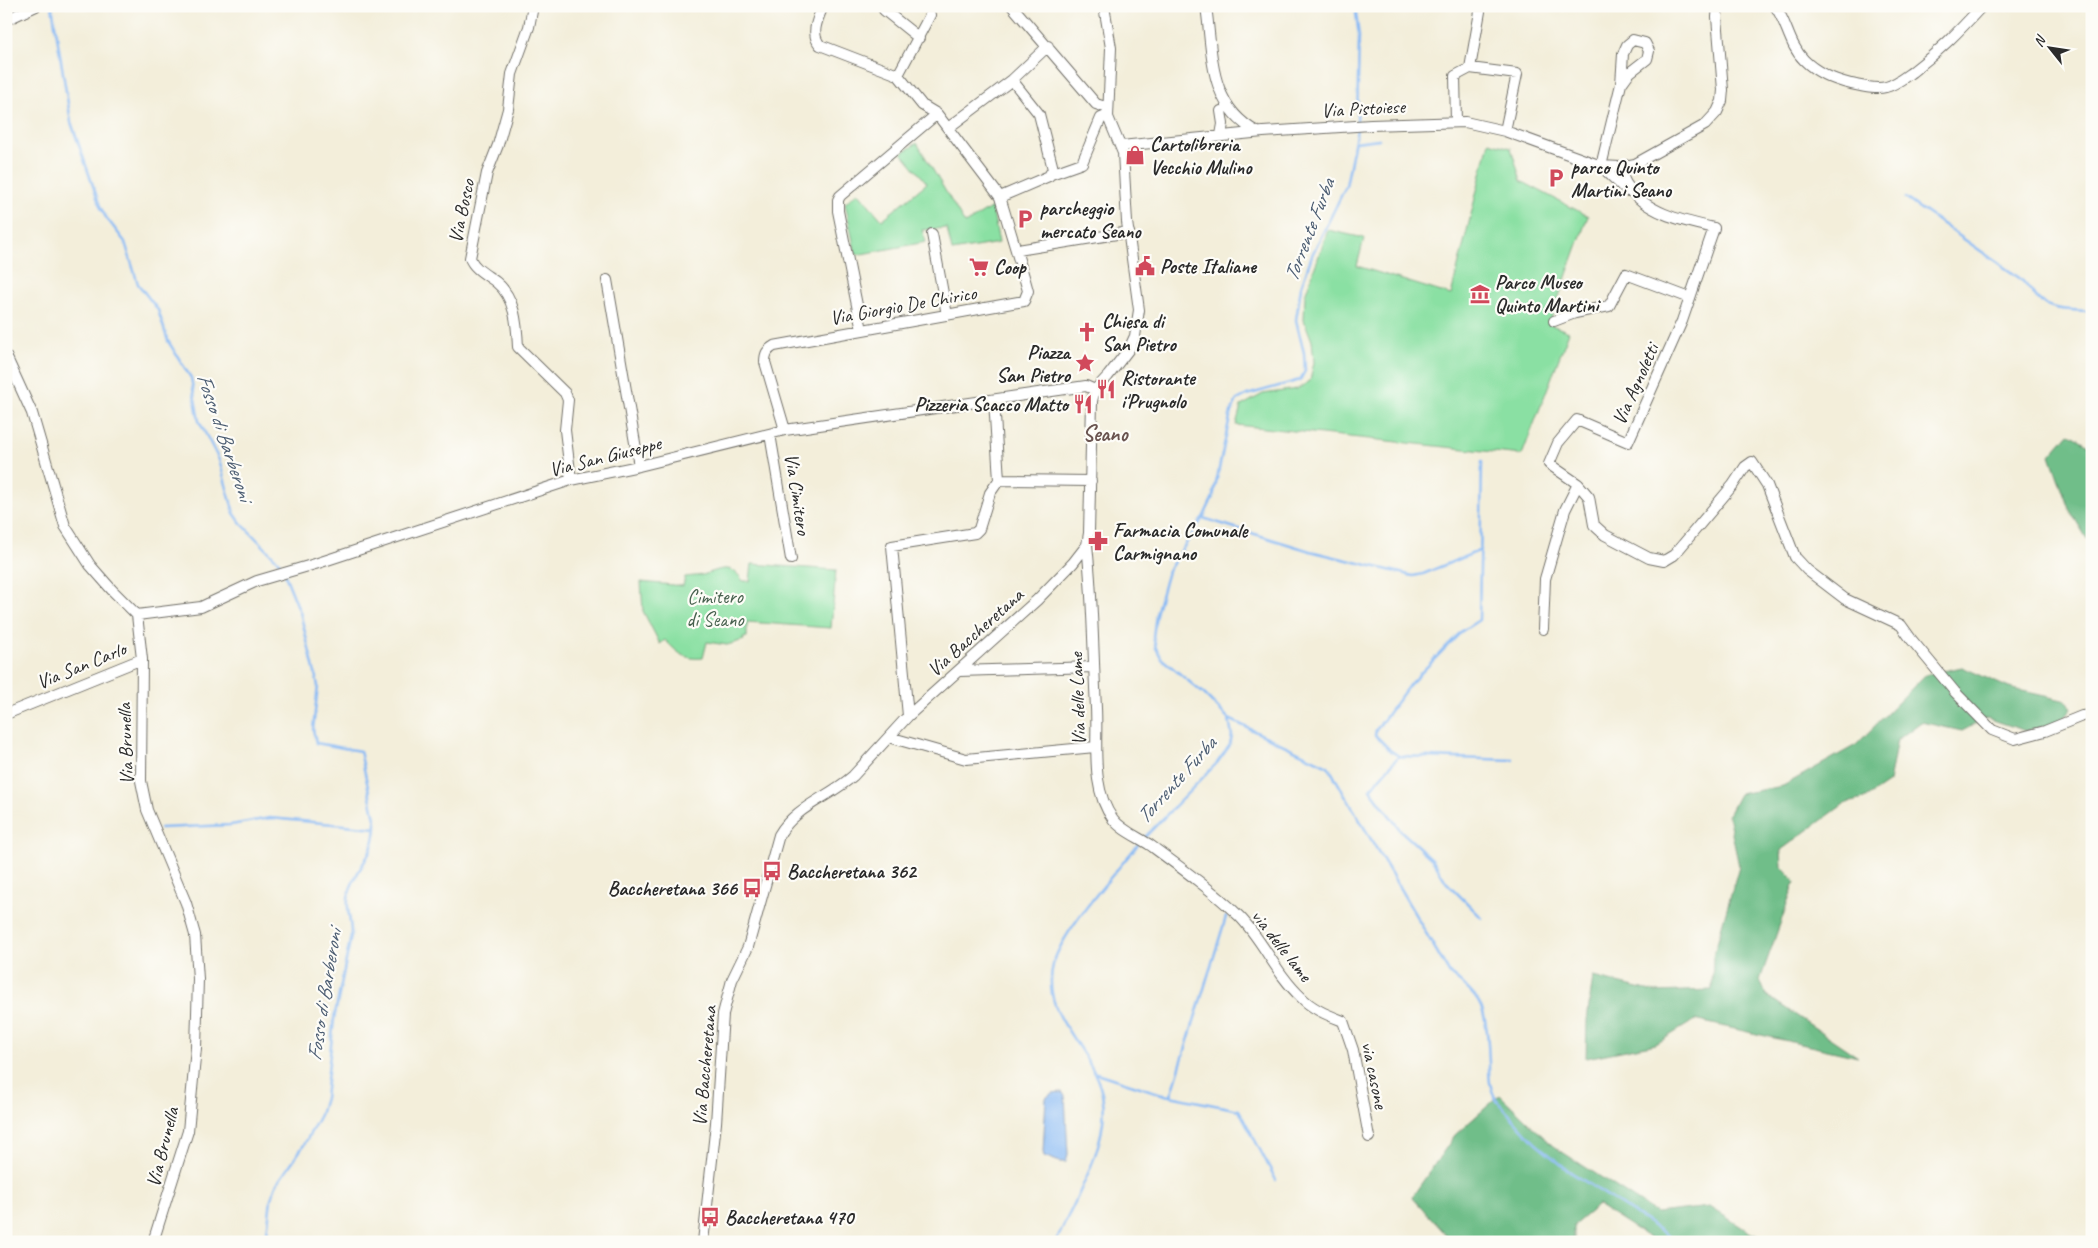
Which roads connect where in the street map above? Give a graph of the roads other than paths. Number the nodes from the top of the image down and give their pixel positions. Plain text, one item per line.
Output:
1 (36, 6) edge
2 (533, 6) edge
3 (823, 6) edge
4 (1012, 6) edge
5 (1104, 6) edge
6 (1206, 6) edge
7 (1481, 6) edge
8 (1718, 6) edge
9 (1775, 6) edge
10 (1982, 6) edge
11 (884, 10) dead end
12 (930, 15) dead end
13 (6, 20) edge
14 (919, 38) junction
15 (1048, 46) junction
16 (1470, 68) junction
17 (898, 75) junction
18 (1012, 80) junction
19 (1217, 82) junction
20 (1621, 84) dead end
21 (1108, 111) junction
22 (1221, 111) junction
23 (937, 114) junction
24 (1456, 122) junction
25 (948, 128) junction
26 (1505, 131) junction
27 (1257, 132) junction
28 (1244, 133) junction
29 (1221, 135) junction
30 (1121, 146) junction
31 (1601, 166) junction
32 (1620, 167) junction
33 (1052, 172) junction
34 (1636, 196) junction
35 (1000, 197) junction
36 (1129, 232) junction
37 (932, 234) dead end
38 (1018, 250) junction
39 (607, 280) dead end
40 (1690, 298) junction
41 (947, 315) junction
42 (1554, 321) dead end
43 (862, 330) junction
44 (6, 356) edge
45 (1092, 388) junction
46 (994, 400) junction
47 (786, 430) junction
48 (770, 434) junction
49 (639, 466) junction
50 (571, 480) junction
51 (999, 480) junction
52 (1091, 481) junction
53 (1578, 484) junction
54 (1087, 545) junction
55 (791, 559) dead end
56 (137, 615) junction
57 (1543, 630) dead end
58 (142, 659) junction
59 (1094, 667) junction
60 (959, 671) junction
61 (6, 714) edge
62 (2092, 715) edge
63 (908, 716) junction
64 (889, 738) junction
65 (1096, 747) junction
66 (1150, 846) joint
67 (1343, 1022) joint
68 (1369, 1138) dead end
69 (152, 1242) edge
70 (703, 1242) edge

1 - 13 street
2 - 50 street, Via Bosco
3 - 17 street
4 - 15 street
5 - 21 street
6 - 19 street
7 - 16 street
8 - 32 street, Via Pistoiese
9 - 10 street
11 - 14 street
12 - 14 street
14 - 17 street
15 - 18 street
15 - 21 street
16 - 24 street
16 - 26 street
17 - 23 street, Via Giorgio De Chirico
18 - 25 street
18 - 33 street
19 - 22 street
19 - 27 street
20 - 31 street
21 - 30 street
21 - 33 street
22 - 28 street
22 - 29 street
23 - 25 street, Via Giorgio De Chirico
23 - 43 street
24 - 26 street, Via Pistoiese
24 - 27 street, Via Pistoiese
25 - 35 street, Via Giorgio De Chirico
26 - 31 street, Via Pistoiese
27 - 28 street, Via Pistoiese
28 - 29 street, Via Pistoiese
29 - 30 street, Via Pistoiese
30 - 36 street
31 - 32 street, Via Pistoiese
31 - 34 street, Via Agnoletti
32 - 34 street, Via Agnoletti
33 - 35 street
34 - 40 street, Via Agnoletti
35 - 38 street, Via Giorgio De Chirico
36 - 38 street
36 - 45 street
37 - 41 street
38 - 41 street, Via Giorgio De Chirico
39 - 49 street
40 - 42 street
40 - 53 street, Via Agnoletti
41 - 43 street, Via Giorgio De Chirico
43 - 47 street, Via Giorgio De Chirico
44 - 56 street
45 - 46 street, Via San Giuseppe
45 - 52 street
46 - 47 street, Via San Giuseppe
46 - 51 street
47 - 48 street, Via San Giuseppe
48 - 49 street, Via San Giuseppe
48 - 55 street, Via Cimitero
49 - 50 street, Via San Giuseppe
50 - 56 street, Via San Giuseppe
51 - 52 street
51 - 63 street
52 - 54 street
53 - 57 street
53 - 62 street
54 - 59 street, Via delle Lame
54 - 60 street, Via Baccheretana
56 - 58 street, Via Brunella
58 - 61 street, Via San Carlo
58 - 69 street, Via Brunella
59 - 60 street
59 - 65 street, Via delle Lame
60 - 63 street, Via Baccheretana
63 - 64 street, Via Baccheretana
64 - 65 street
64 - 70 street, Via Baccheretana
65 - 66 street, Via delle Lame
66 - 67 street, via delle lame
67 - 68 street, via casone

